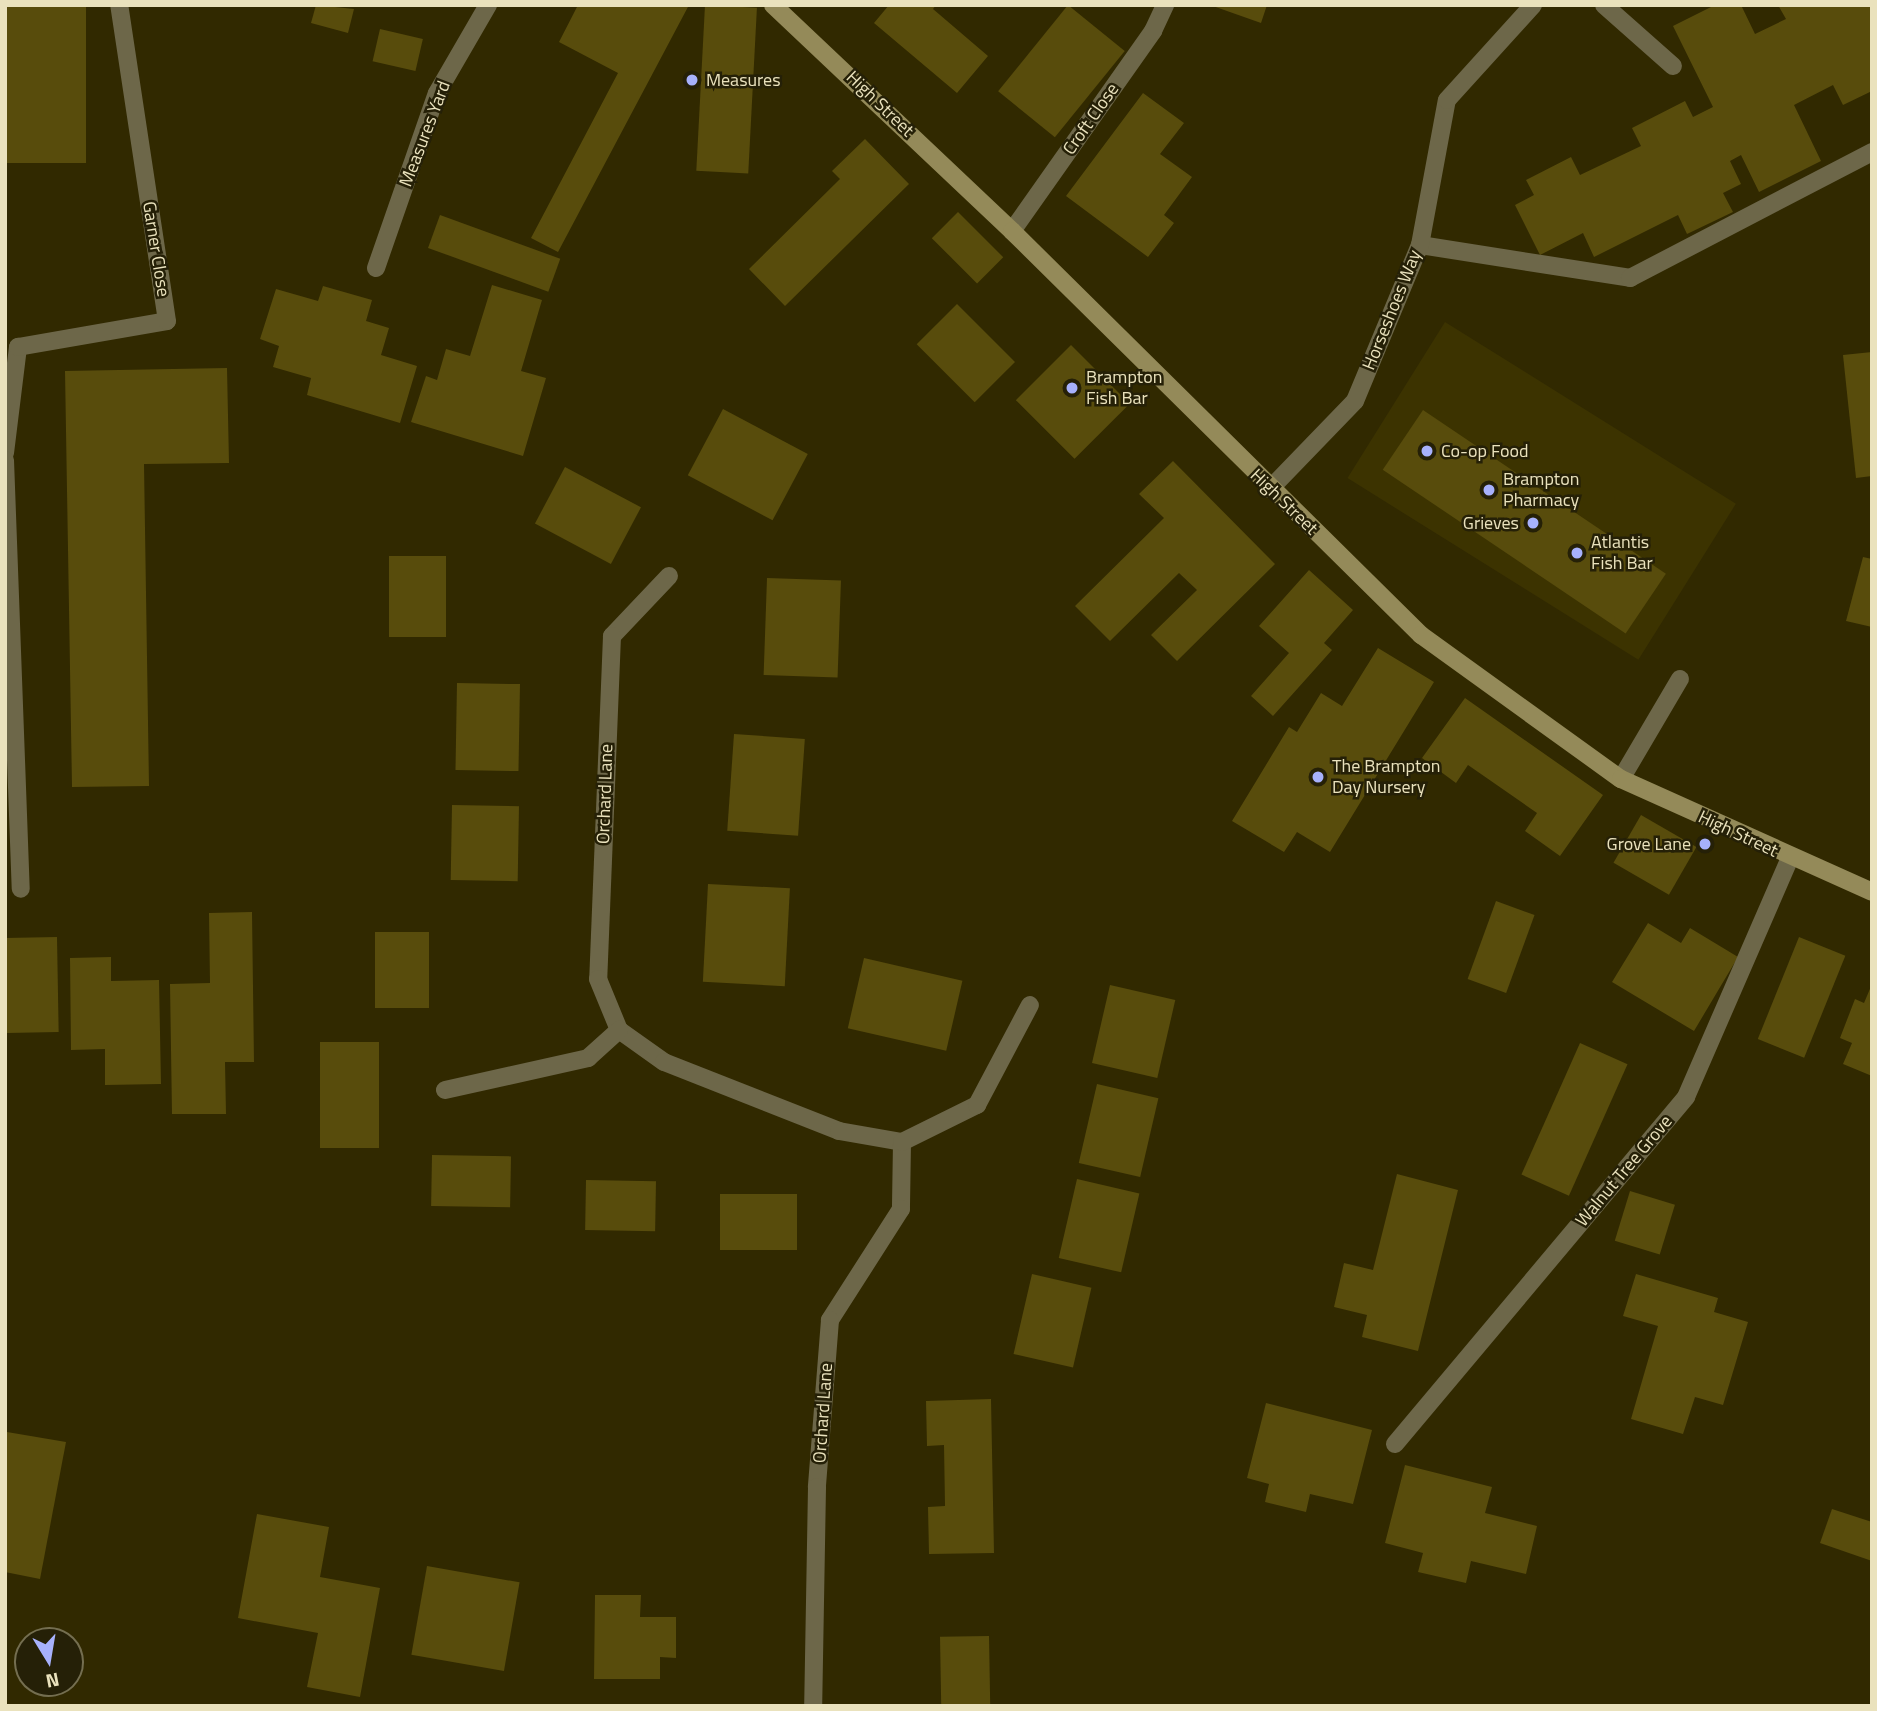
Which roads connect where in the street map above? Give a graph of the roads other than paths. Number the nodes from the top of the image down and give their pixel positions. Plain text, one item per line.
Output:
1 (119, 5) edge
2 (488, 5) edge
3 (773, 5) edge
4 (1166, 5) edge
5 (1533, 5) edge
6 (1604, 5) edge
7 (1674, 66) dead end
8 (1872, 152) edge
9 (1012, 231) junction
10 (1420, 244) junction
11 (376, 268) dead end
12 (5, 453) edge
13 (5, 460) edge
14 (1270, 489) junction
15 (668, 576) dead end
16 (1680, 679) dead end
17 (1621, 779) junction
18 (1790, 859) junction
19 (21, 889) dead end
20 (1872, 892) edge
21 (1030, 1006) dead end
22 (619, 1030) junction
23 (445, 1090) dead end
24 (902, 1142) junction
25 (1395, 1444) dead end
26 (813, 1706) edge

1 - 12 street, Garner Close
2 - 11 street, Measures Yard
3 - 9 street, High Street
4 - 9 street, Croft Close
5 - 10 street, Horseshoes Way
6 - 7 street
8 - 10 street
9 - 14 street, High Street
10 - 14 street, Horseshoes Way
13 - 19 street
14 - 17 street, High Street
15 - 22 street, Orchard Lane
16 - 17 street
17 - 18 street, High Street
18 - 20 street, High Street
18 - 25 street, Walnut Tree Grove
21 - 24 street
22 - 23 street
22 - 24 street
24 - 26 street, Orchard Lane

